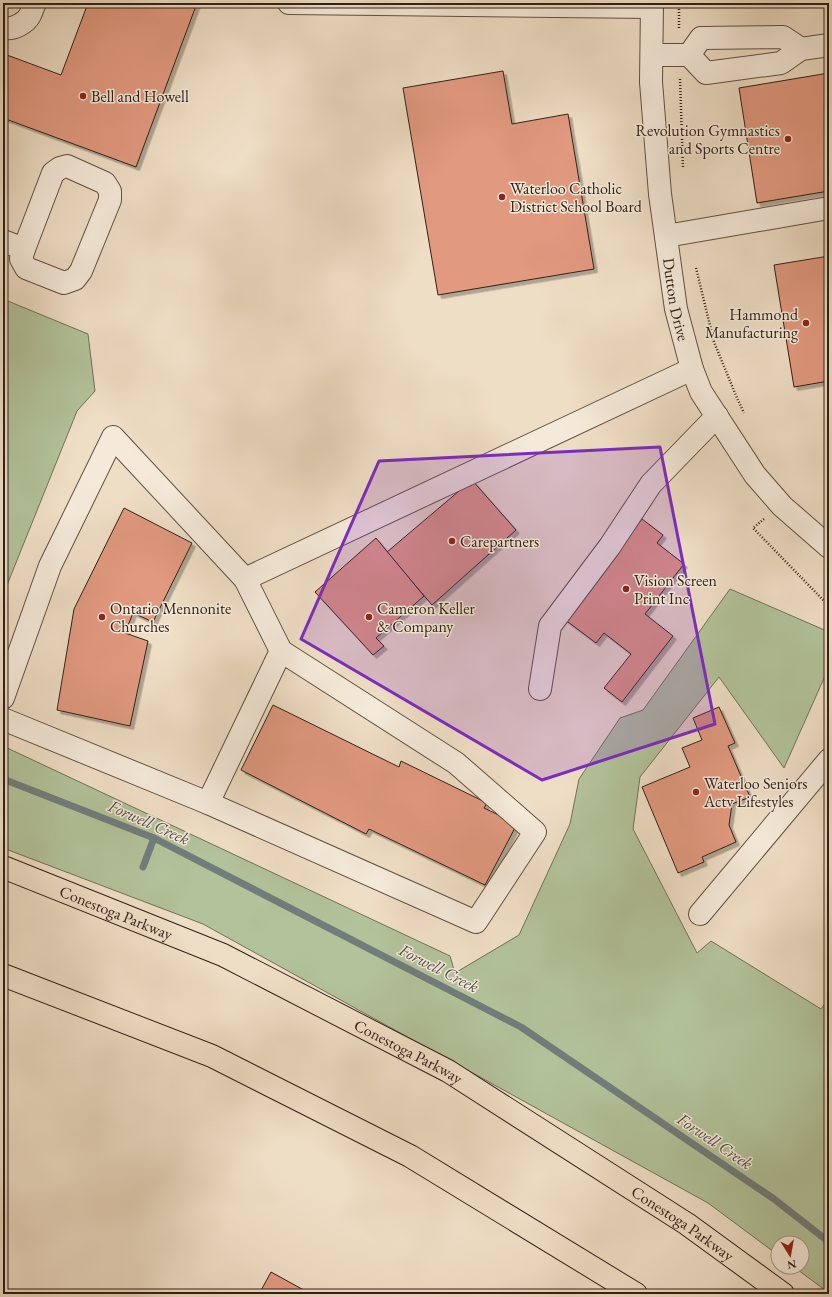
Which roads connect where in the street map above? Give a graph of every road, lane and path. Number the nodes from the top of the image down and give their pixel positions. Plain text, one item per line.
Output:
1 (35, 3) edge
2 (289, 3) edge
3 (679, 3) edge
4 (577, 5) edge
5 (652, 5) edge
6 (3, 28) edge
7 (829, 45) edge
8 (801, 49) junction
9 (652, 55) junction
10 (684, 55) junction
11 (683, 173) dead end
12 (829, 208) edge
13 (666, 236) junction
14 (3, 241) edge
15 (24, 249) junction
16 (695, 267) dead end
17 (692, 369) junction
18 (717, 416) junction
19 (748, 420) dead end
20 (766, 517) dead end
21 (829, 547) edge
22 (245, 578) junction
23 (829, 606) edge
24 (281, 651) junction
25 (540, 689) dead end
26 (3, 698) edge
27 (3, 719) edge
28 (829, 760) edge
29 (208, 803) junction
30 (3, 867) edge
31 (700, 914) dead end
32 (3, 975) edge
33 (636, 1294) edge
34 (783, 1294) edge

1 - 6 street
2 - 4 street
3 - 10 path
4 - 5 street
5 - 9 street, Dutton Drive
7 - 8 street
8 - 10 street
8 - 10 street
9 - 10 street
9 - 13 street, Dutton Drive
10 - 11 path
12 - 13 street
13 - 17 street, Dutton Drive
14 - 15 street
15 - 15 street
16 - 19 path
17 - 18 street, Dutton Drive
17 - 22 street
18 - 21 street, Dutton Drive
18 - 25 street
20 - 23 path
22 - 24 street
22 - 26 street
24 - 29 street
24 - 29 street
27 - 29 street
28 - 31 street
30 - 34 highway, Conestoga Parkway
32 - 33 highway

